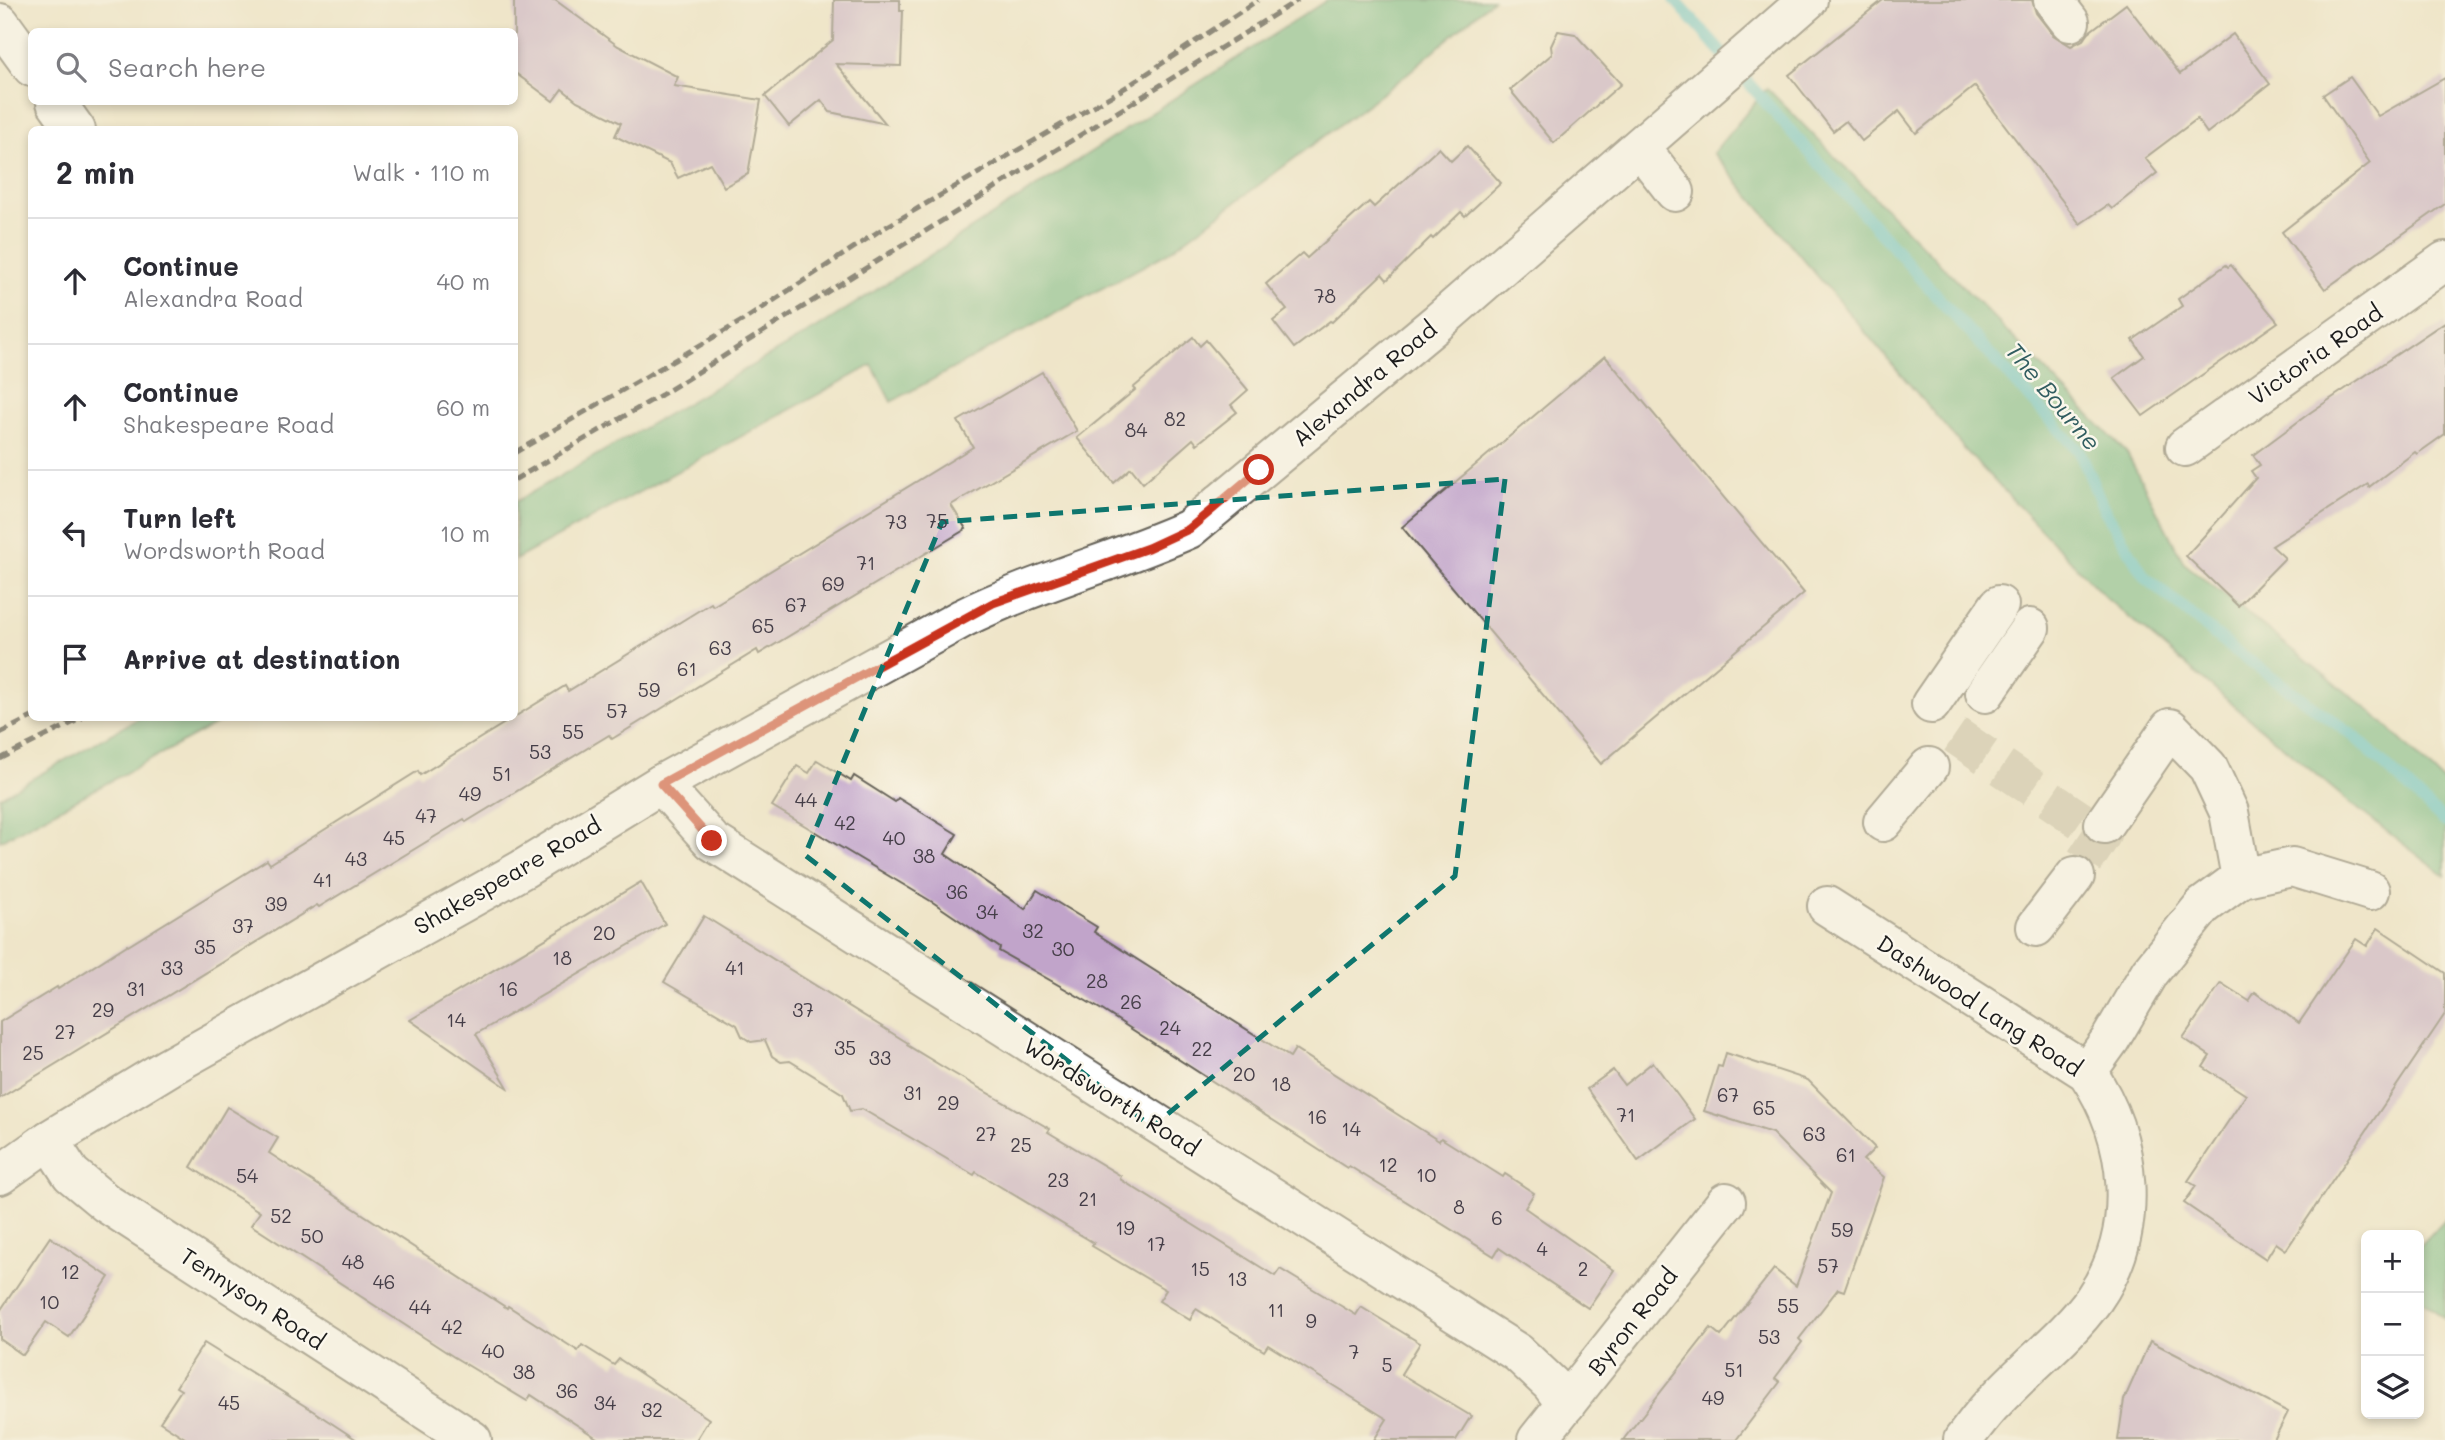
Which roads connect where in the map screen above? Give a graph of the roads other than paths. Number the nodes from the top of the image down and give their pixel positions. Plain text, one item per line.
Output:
1 (1808, 0) edge
2 (0, 23) edge
3 (28, 62) edge
4 (58, 105) edge
5 (73, 126) edge
6 (1640, 147) junction
7 (1675, 192) dead end
8 (2445, 261) edge
9 (2185, 446) dead end
10 (1024, 593) joint
11 (1999, 605) dead end
12 (2030, 628) dead end
13 (1985, 693) dead end
14 (1931, 704) dead end
15 (1929, 767) dead end
16 (661, 784) junction
17 (1884, 822) dead end
18 (2105, 824) dead end
19 (2075, 876) tunnel mouth
20 (2241, 878) junction
21 (2370, 891) dead end
22 (1827, 906) dead end
23 (2036, 927) dead end
24 (2087, 1072) junction
25 (49, 1140) junction
26 (0, 1175) edge
27 (1726, 1202) dead end
28 (1566, 1404) junction
29 (472, 1440) edge
30 (1537, 1440) edge
31 (1963, 1440) edge

1 - 6 street, Alexandra Road
2 - 3 street
4 - 5 street
6 - 7 street
6 - 10 street, Alexandra Road
8 - 9 street, Victoria Road
10 - 16 street, Shakespeare Road
11 - 14 street
12 - 13 street
15 - 17 street
16 - 25 street, Shakespeare Road
16 - 28 street, Wordsworth Road
18 - 20 street
19 - 23 street
20 - 21 street
20 - 24 street
22 - 24 street, Dashwood Lang Road
24 - 31 street, Dashwood Lang Road
25 - 26 street, Shakespeare Road
25 - 29 street, Tennyson Road
27 - 28 street, Byron Road
28 - 30 street, Byron Road

